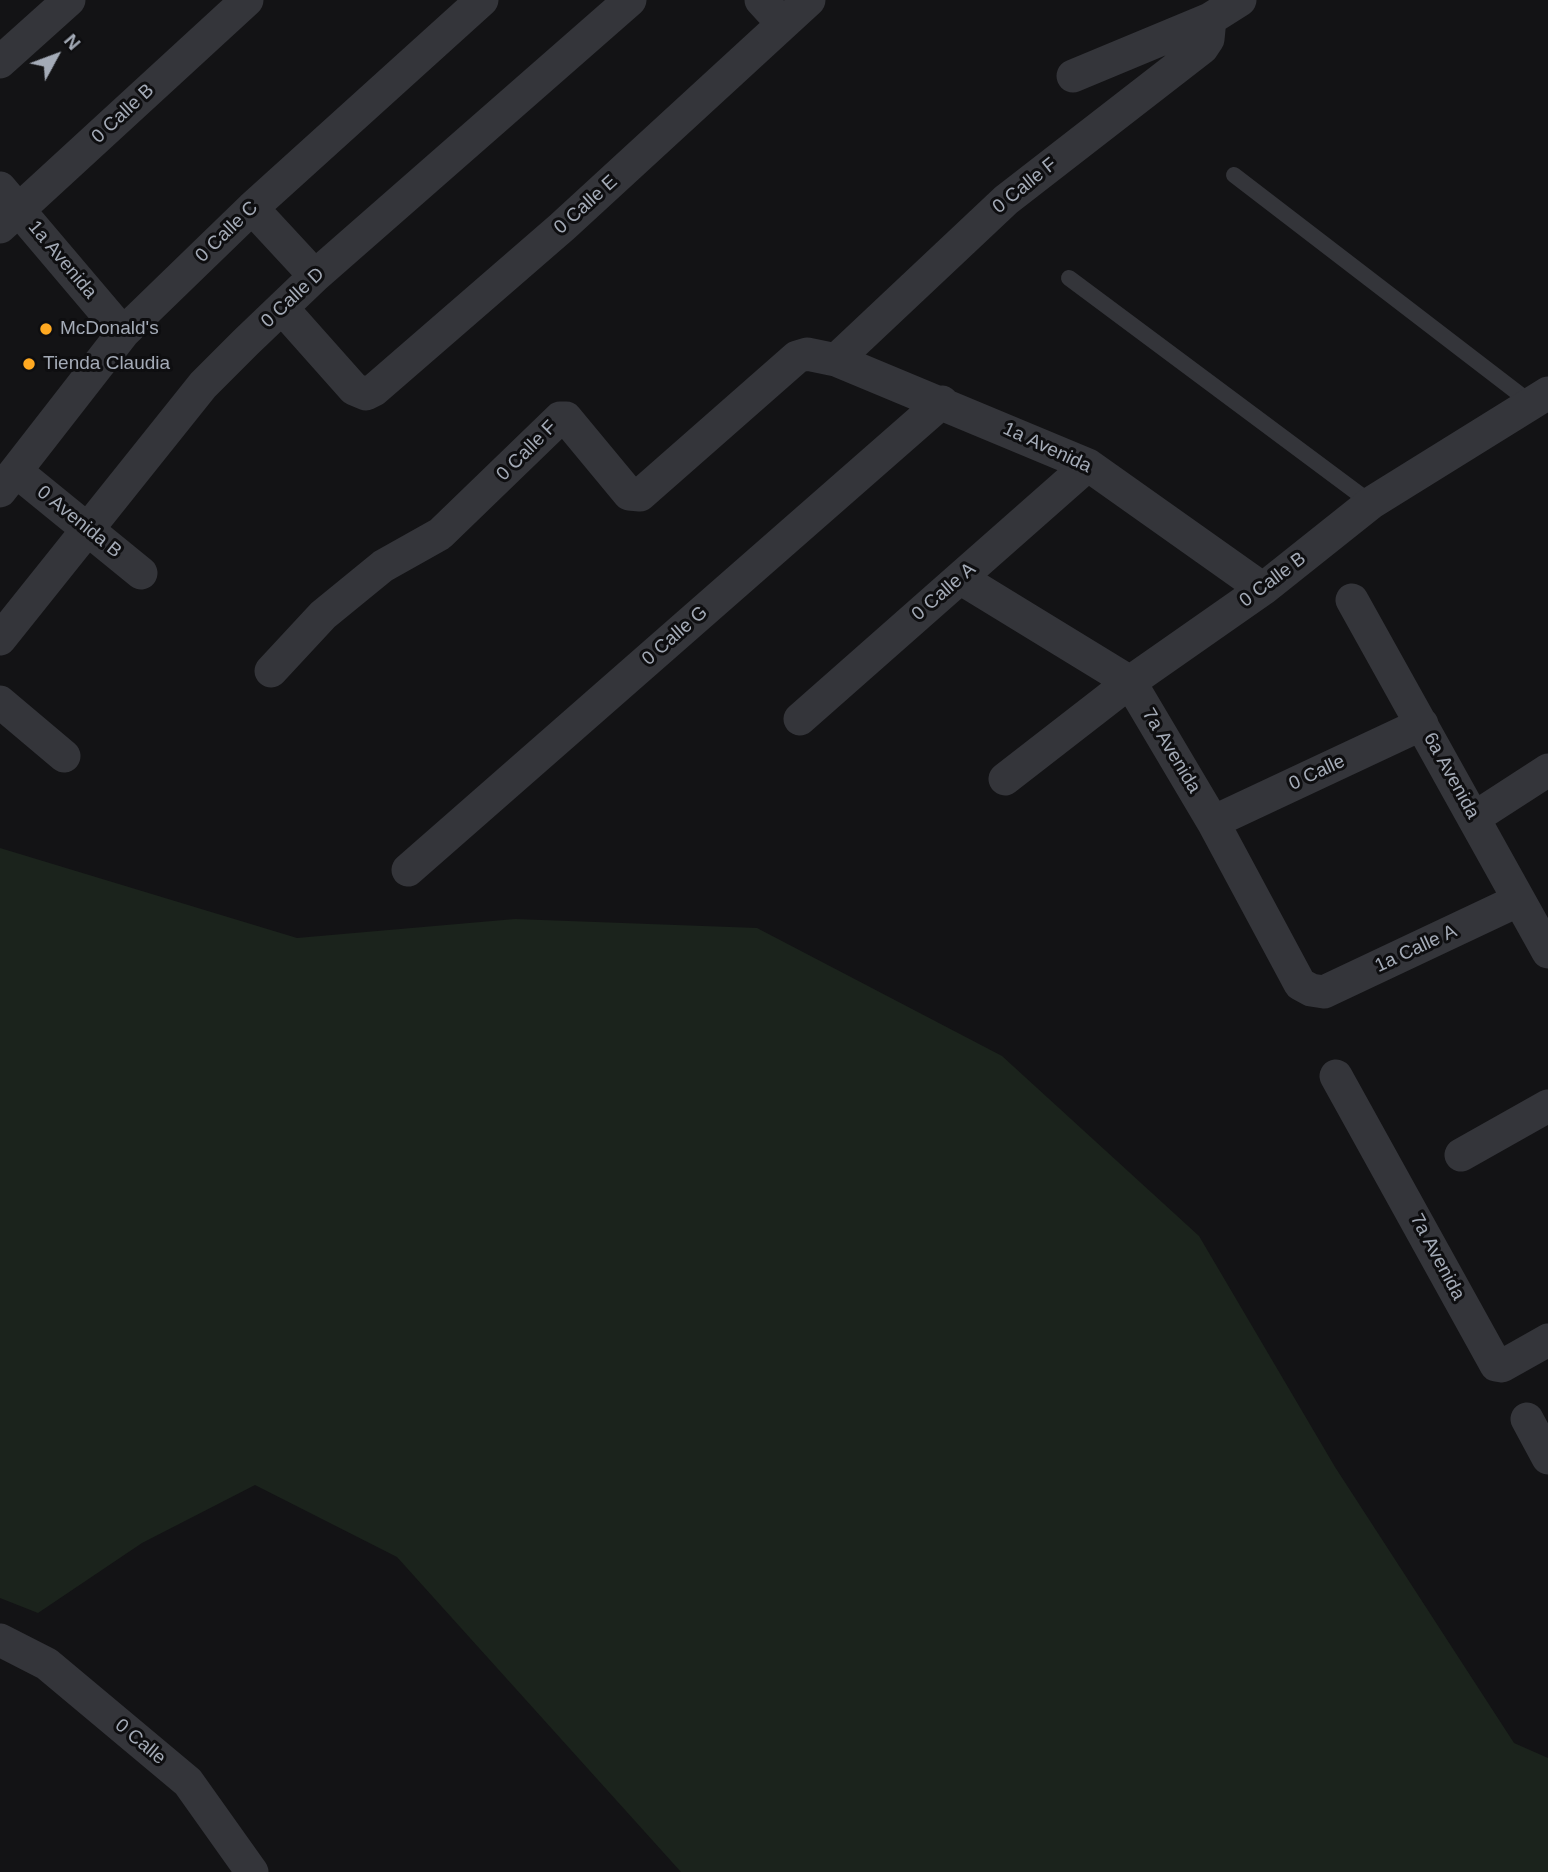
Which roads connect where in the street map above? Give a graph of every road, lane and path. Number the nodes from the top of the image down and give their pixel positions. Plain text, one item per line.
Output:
1 (69, 0) edge
2 (247, 0) edge
3 (482, 0) edge
4 (630, 0) edge
5 (808, 0) edge
6 (1240, 0) edge
7 (772, 12) edge
8 (1210, 19) junction
9 (0, 62) edge
10 (1073, 76) dead end
11 (1234, 175) dead end
12 (6, 208) edge
13 (252, 208) junction
14 (315, 276) junction
15 (1069, 278) dead end
16 (282, 308) junction
17 (123, 333) junction
18 (822, 357) junction
19 (1540, 398) edge
20 (942, 402) junction
21 (1088, 465) junction
22 (8, 481) edge
23 (1371, 503) junction
24 (88, 527) junction
25 (141, 573) dead end
26 (960, 578) junction
27 (1263, 589) junction
28 (1352, 600) dead end
29 (0, 639) edge
30 (271, 671) dead end
31 (1130, 682) junction
32 (5, 716) edge
33 (800, 719) dead end
34 (1422, 724) junction
35 (64, 756) dead end
36 (1548, 770) edge
37 (1005, 779) dead end
38 (1474, 818) junction
39 (1213, 822) junction
40 (408, 870) dead end
41 (1519, 900) junction
42 (1548, 952) edge
43 (1311, 990) joint
44 (1336, 1076) dead end
45 (1548, 1106) edge
46 (1461, 1154) dead end
47 (1548, 1340) edge
48 (1527, 1419) dead end
49 (1548, 1458) edge
50 (0, 1640) edge
51 (252, 1872) edge

1 - 9 street
2 - 12 street, 0 Calle B
3 - 13 street, 0 Calle C
4 - 14 street, 0 Calle D
5 - 7 street, 0 Calle E
6 - 8 street
7 - 16 street, 0 Calle E
8 - 10 street
8 - 18 street, 0 Calle F
11 - 19 lane
12 - 17 street, 1a Avenida
13 - 14 street
13 - 17 street, 0 Calle C
14 - 16 street, 0 Calle D
15 - 23 lane
16 - 24 street, 0 Calle D
17 - 22 street, 0 Calle C
18 - 20 street, 1a Avenida
18 - 30 street, 0 Calle F
19 - 23 street, 0 Calle B
20 - 21 street, 1a Avenida
20 - 40 street, 0 Calle G
21 - 26 street, 0 Calle A
21 - 27 street, 1a Avenida
22 - 24 street, 0 Avenida B
23 - 27 street, 0 Calle B
24 - 25 street, 0 Avenida B
24 - 29 street, 0 Calle D
26 - 31 street, 7a Avenida
26 - 33 street, 0 Calle A
27 - 31 street, 0 Calle B
28 - 34 street, 6a Avenida
31 - 37 street, 0 Calle B
31 - 39 street, 7a Avenida
32 - 35 street
34 - 38 street, 6a Avenida
34 - 39 street, 0 Calle
36 - 38 street
38 - 41 street, 6a Avenida
39 - 43 street, 7a Avenida
41 - 42 street, 6a Avenida
41 - 43 street, 1a Calle A
44 - 47 street, 7a Avenida
45 - 46 street
48 - 49 street
50 - 51 street, 0 Calle

